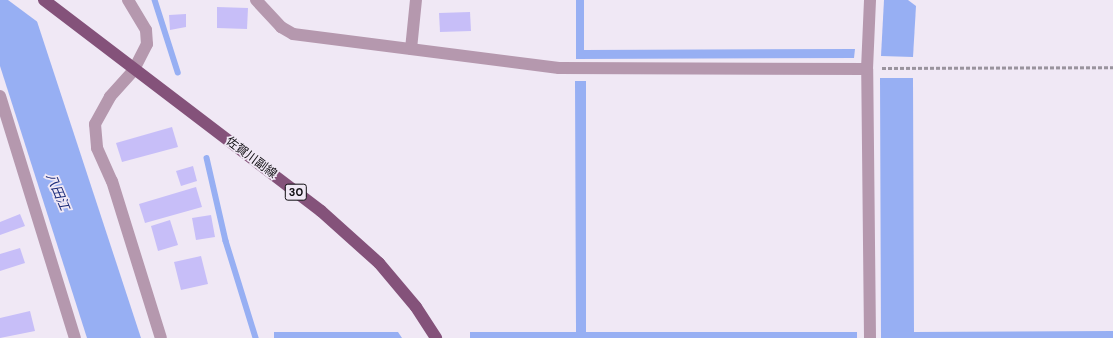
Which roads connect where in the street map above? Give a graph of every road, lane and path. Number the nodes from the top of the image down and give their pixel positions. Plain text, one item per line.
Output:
1 (44, 0) edge
2 (128, 0) edge
3 (256, 0) edge
4 (416, 0) edge
5 (870, 0) edge
6 (411, 49) junction
7 (1113, 67) edge
8 (868, 69) junction
9 (134, 70) junction
10 (0, 96) edge
11 (74, 338) edge
12 (161, 338) edge
13 (436, 338) edge
14 (870, 338) edge

1 - 9 main road, 佐賀川副線 / 30
2 - 9 street
3 - 6 street
4 - 6 street
5 - 8 street
6 - 8 street
7 - 8 path
8 - 14 street
9 - 12 street
9 - 13 main road, 佐賀川副線 / 30
10 - 11 street

